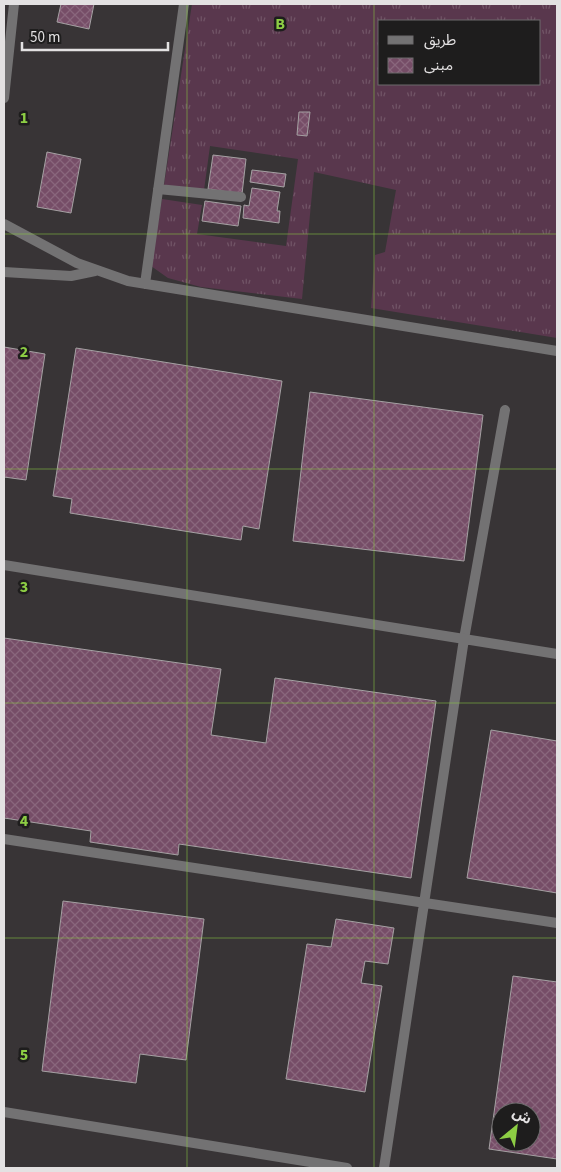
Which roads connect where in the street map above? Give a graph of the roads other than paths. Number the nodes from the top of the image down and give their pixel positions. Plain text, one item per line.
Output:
1 (14, 4) edge
2 (184, 4) edge
3 (4, 98) edge
4 (158, 189) junction
5 (241, 197) dead end
6 (4, 224) edge
7 (4, 272) edge
8 (95, 272) junction
9 (145, 284) junction
10 (557, 352) edge
11 (505, 410) dead end
12 (4, 565) edge
13 (464, 640) junction
14 (557, 654) edge
15 (4, 839) edge
16 (426, 903) junction
17 (557, 923) edge
18 (4, 1112) edge
19 (347, 1168) edge
20 (384, 1168) edge

1 - 3 street
2 - 4 street
4 - 5 street
4 - 9 street
6 - 8 street
7 - 8 street
8 - 9 street
9 - 10 street
11 - 13 street
12 - 13 street
13 - 14 street
13 - 16 street
15 - 16 street
16 - 17 street
16 - 20 street
18 - 19 street

